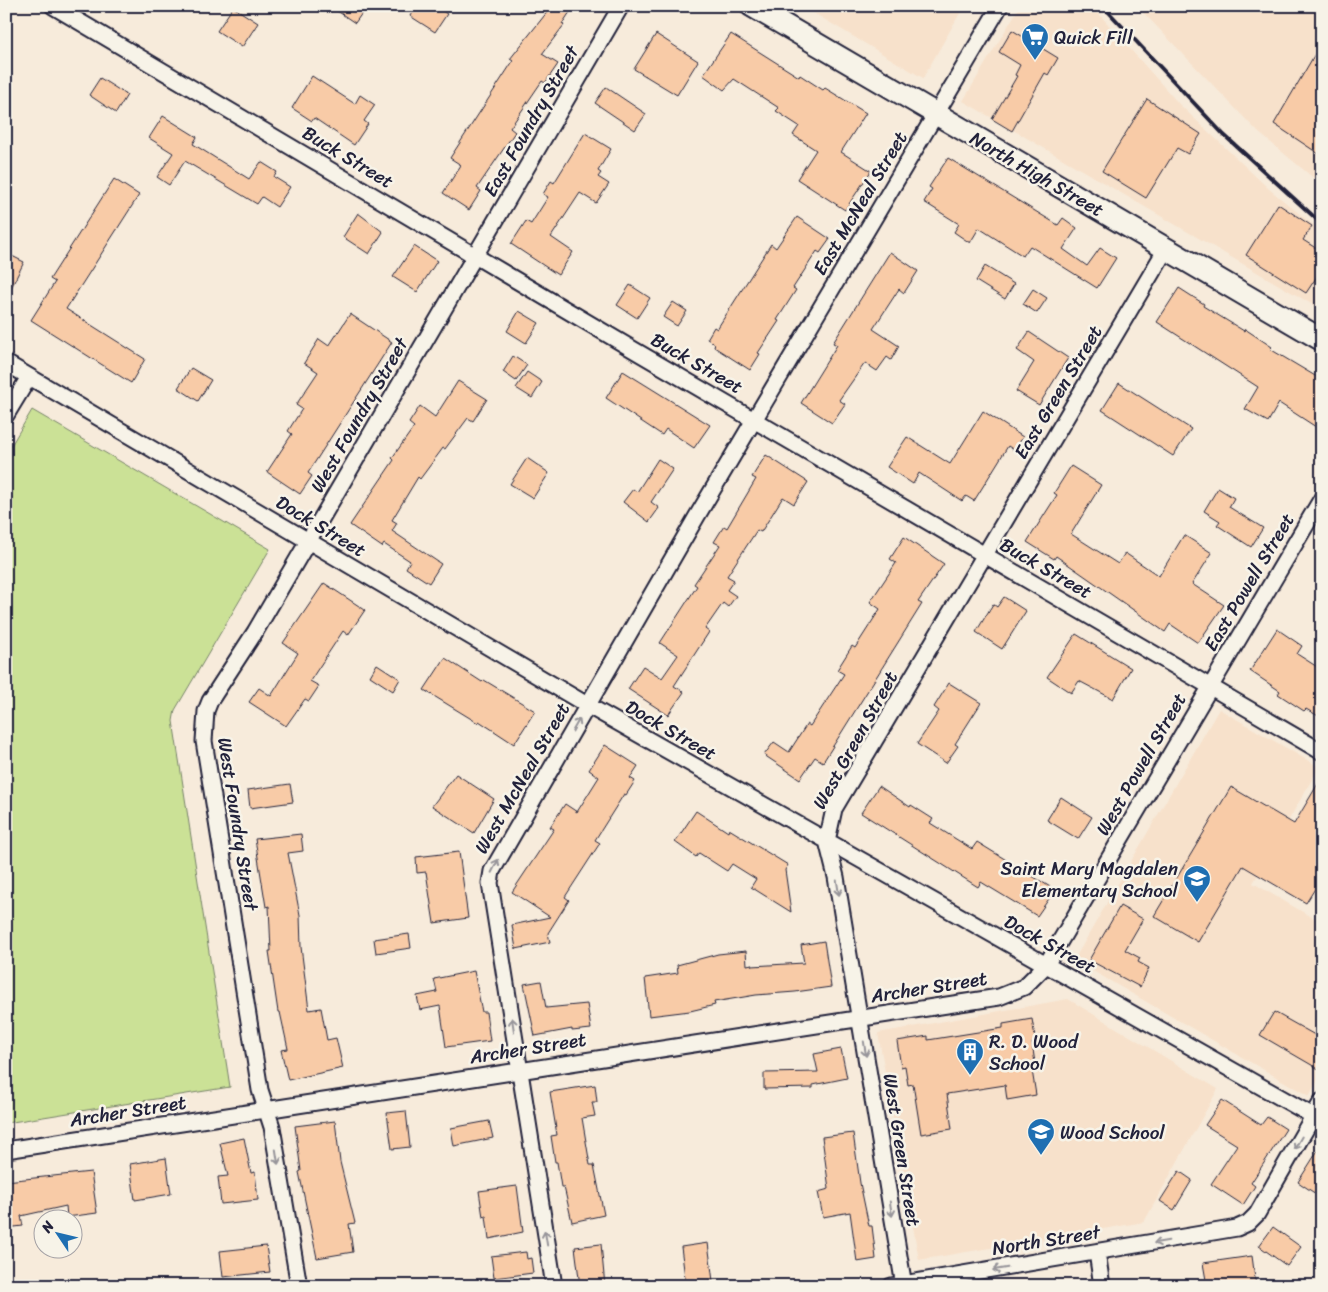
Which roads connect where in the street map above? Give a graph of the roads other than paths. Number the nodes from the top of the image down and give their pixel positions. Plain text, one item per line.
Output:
1 (53, 6) edge
2 (621, 6) edge
3 (752, 6) edge
4 (1000, 6) edge
5 (936, 114) junction
6 (1166, 249) junction
7 (475, 256) junction
8 (1322, 340) edge
9 (6, 363) edge
10 (29, 377) junction
11 (6, 415) edge
12 (754, 420) junction
13 (1322, 498) edge
14 (308, 542) junction
15 (985, 555) junction
16 (1210, 687) junction
17 (587, 705) junction
18 (1322, 752) edge
19 (827, 841) junction
20 (1046, 965) junction
21 (860, 1018) junction
22 (520, 1070) junction
23 (1322, 1101) edge
24 (266, 1109) junction
25 (1317, 1119) edge
26 (6, 1150) edge
27 (1097, 1252) junction
28 (899, 1285) edge
29 (298, 1286) edge
30 (554, 1286) edge
31 (1102, 1286) edge

1 - 7 street, Buck Street
2 - 7 street, East Foundry Street
3 - 5 street, North High Street
4 - 5 street, East McNeal Street
5 - 6 street, North High Street
5 - 12 street, East McNeal Street
6 - 8 street, North High Street
6 - 15 street, East Green Street
7 - 12 street, Buck Street
7 - 14 street, West Foundry Street
9 - 10 street, Dock Street
10 - 11 street
10 - 14 street, Dock Street
12 - 15 street, Buck Street
12 - 17 street, West McNeal Street
13 - 16 street, East Powell Street
14 - 17 street, Dock Street
14 - 24 street, West Foundry Street
15 - 16 street, Buck Street
15 - 19 street, West Green Street
16 - 18 street, Buck Street
16 - 20 street, West Powell Street
17 - 19 street, Dock Street
22 -> 17 street, West McNeal Street
19 - 20 street, Dock Street
19 -> 21 street, West Green Street
20 - 21 street, Archer Street
20 - 25 street, Dock Street
21 - 22 street, Archer Street
21 -> 28 street, West Green Street
22 - 24 street, Archer Street
30 -> 22 street, West McNeal Street
23 - 25 street, North Street
24 - 26 street, Archer Street
24 -> 29 street, West Foundry Street
25 -> 27 street, North Street
27 -> 28 street, North Street
27 - 31 street

